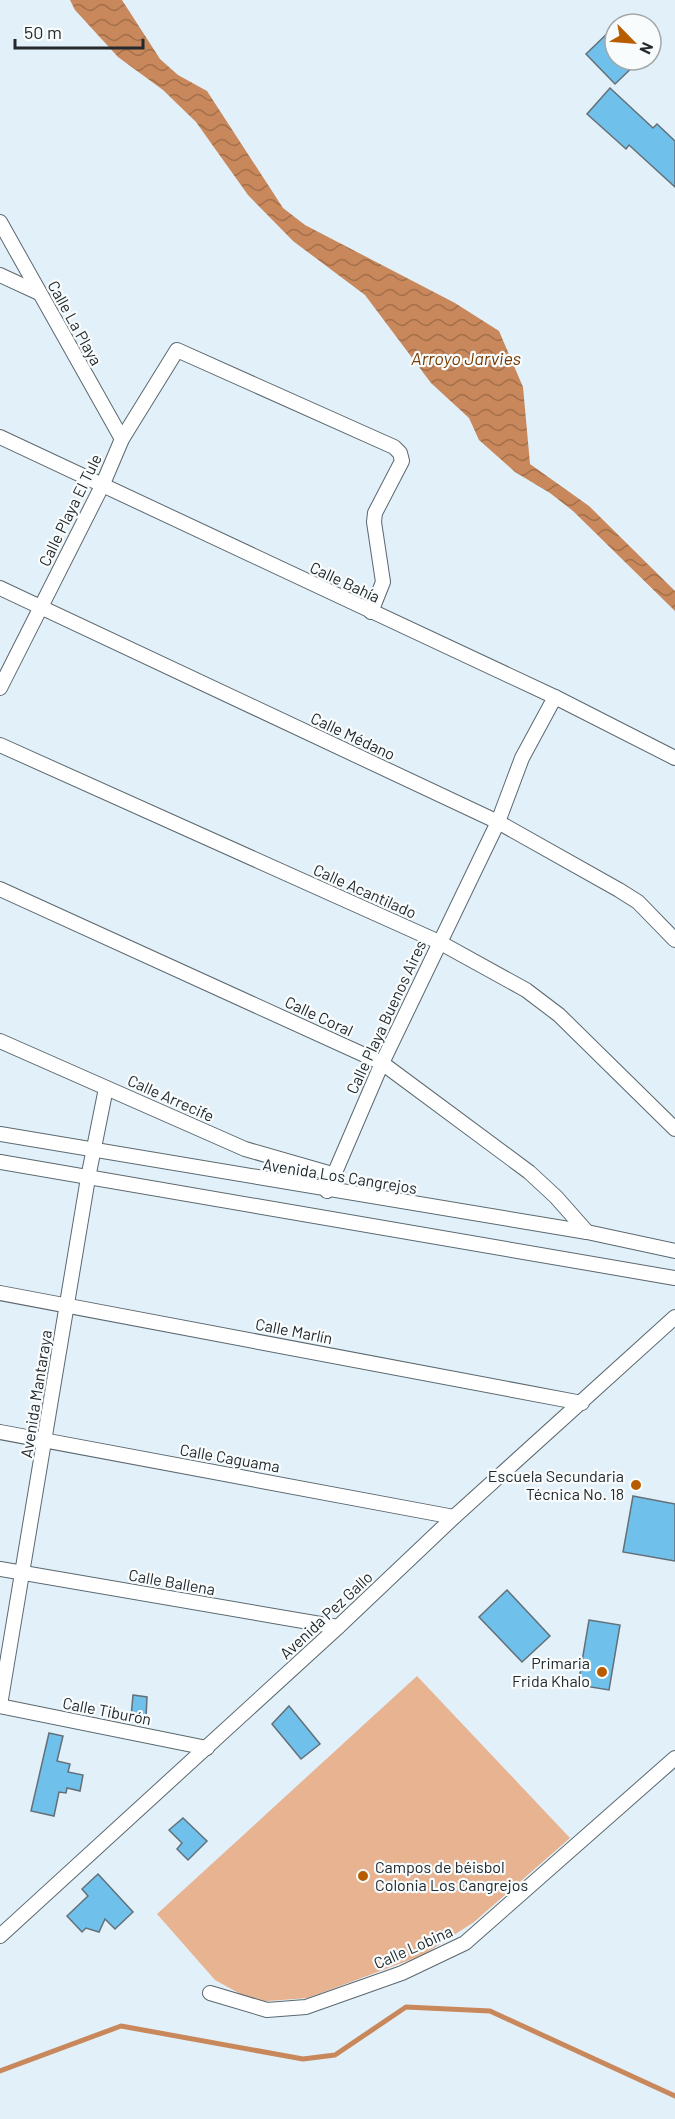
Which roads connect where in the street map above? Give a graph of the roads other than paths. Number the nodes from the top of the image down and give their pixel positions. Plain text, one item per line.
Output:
1 (0, 222) edge
2 (0, 275) edge
3 (39, 293) junction
4 (0, 437) edge
5 (122, 439) junction
6 (102, 486) junction
7 (0, 588) edge
8 (40, 607) junction
9 (371, 612) junction
10 (0, 688) edge
11 (555, 697) junction
12 (0, 745) edge
13 (675, 758) edge
14 (498, 822) junction
15 (0, 889) edge
16 (675, 940) edge
17 (439, 942) junction
18 (0, 1041) edge
19 (382, 1063) junction
20 (106, 1088) junction
21 (675, 1129) edge
22 (0, 1134) edge
23 (93, 1151) junction
24 (0, 1162) edge
25 (332, 1174) junction
26 (88, 1178) junction
27 (327, 1191) junction
28 (586, 1232) junction
29 (675, 1251) edge
30 (675, 1278) edge
31 (0, 1293) edge
32 (67, 1304) junction
33 (675, 1317) edge
34 (582, 1403) junction
35 (0, 1432) edge
36 (45, 1441) junction
37 (454, 1517) junction
38 (0, 1569) edge
39 (23, 1573) junction
40 (338, 1627) junction
41 (0, 1706) edge
42 (207, 1748) junction
43 (675, 1758) edge
44 (0, 1936) edge
45 (210, 1993) dead end

1 - 3 street, Calle La Playa
2 - 3 street
3 - 5 street, Calle La Playa
4 - 6 street, Calle Bahía
5 - 6 street, Calle Playa El Tule
5 - 9 street, Calle Playa El Tule
6 - 8 street, Calle Playa El Tule
6 - 9 street, Calle Bahía
7 - 8 street, Calle Médano
8 - 10 street, Calle Playa El Tule
8 - 14 street, Calle Médano
9 - 11 street, Calle Bahía
11 - 13 street, Calle Bahía
11 - 14 street, Calle Playa Buenos Aires
12 - 17 street, Calle Acantilado
14 - 16 street, Calle Médano
14 - 17 street, Calle Playa Buenos Aires
15 - 19 street, Calle Coral
17 - 19 street, Calle Playa Buenos Aires
17 - 21 street, Calle Acantilado
18 - 20 street, Calle Arrecife
19 - 25 street, Calle Playa Buenos Aires
19 - 28 street, Calle Coral
20 - 23 street, Avenida Mantaraya
20 - 25 street, Calle Arrecife
22 - 23 street, Avenida Los Cangrejos
23 - 26 street, Avenida Mantaraya
23 - 27 street, Avenida Los Cangrejos
24 - 26 street
25 - 27 street, Calle Playa Buenos Aires
26 - 30 street
26 - 32 street, Avenida Mantaraya
27 - 28 street, Avenida Los Cangrejos
28 - 29 street, Avenida Los Cangrejos
31 - 32 street, Calle Marlín
32 - 34 street, Calle Marlín
32 - 36 street, Avenida Mantaraya
33 - 34 street, Avenida Pez Gallo
34 - 37 street, Avenida Pez Gallo
35 - 36 street, Calle Caguama
36 - 37 street, Calle Caguama
36 - 39 street, Avenida Mantaraya
37 - 40 street, Avenida Pez Gallo
38 - 39 street, Calle Ballena
39 - 40 street, Calle Ballena
39 - 41 street, Avenida Mantaraya
40 - 42 street, Avenida Pez Gallo
41 - 42 street, Calle Tiburón
42 - 44 street, Avenida Pez Gallo
43 - 45 street, Calle Lobina

